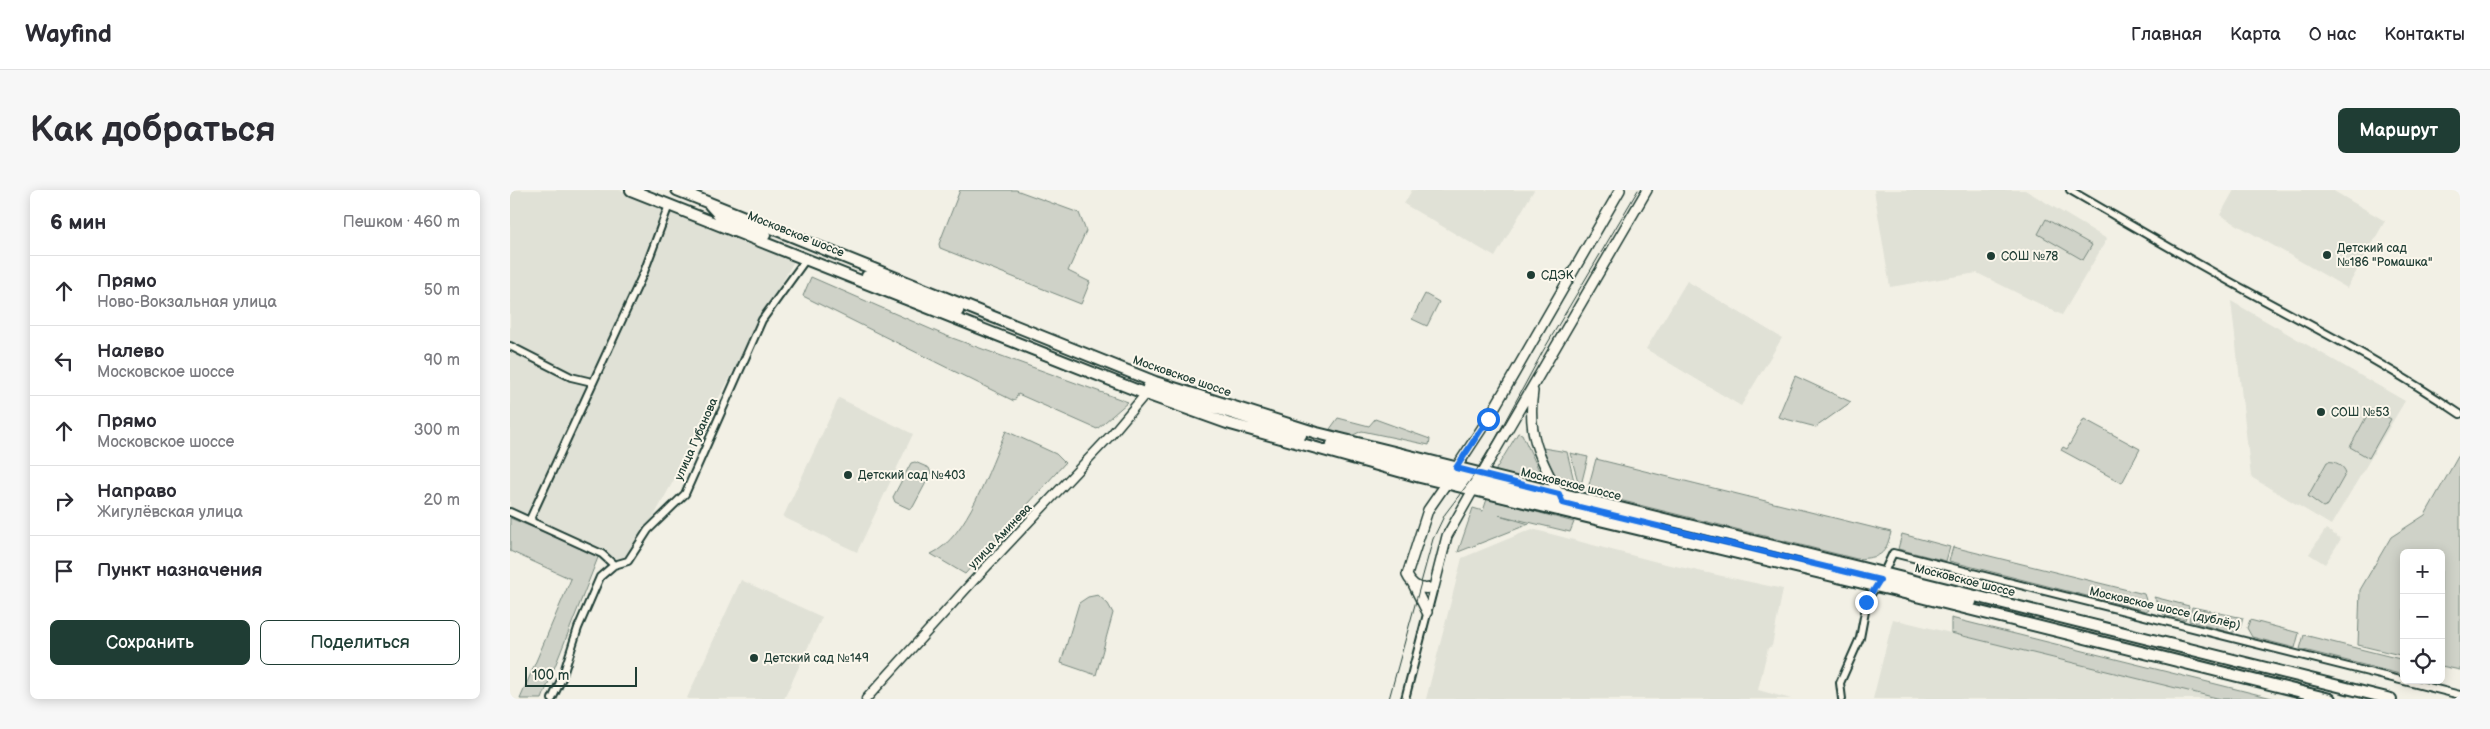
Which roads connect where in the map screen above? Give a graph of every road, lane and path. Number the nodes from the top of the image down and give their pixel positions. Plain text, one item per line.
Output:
1 (631, 190) edge
2 (676, 190) edge
3 (1620, 190) edge
4 (1647, 190) edge
5 (2070, 190) edge
6 (669, 205) junction
7 (710, 205) junction
8 (720, 216) junction
9 (706, 218) junction
10 (808, 257) junction
11 (510, 346) edge
12 (592, 382) junction
13 (1534, 384) junction
14 (1148, 391) junction
15 (2460, 414) edge
16 (1451, 476) junction
17 (1477, 482) junction
18 (1561, 498) junction
19 (510, 512) edge
20 (532, 522) junction
21 (614, 565) junction
22 (1880, 579) junction
23 (1413, 584) junction
24 (1434, 587) junction
25 (1427, 611) junction
26 (2460, 695) edge
27 (552, 699) edge
28 (866, 699) edge
29 (1405, 699) edge
30 (1842, 699) edge
31 (2330, 699) edge
32 (2362, 699) edge
33 (2391, 699) edge

1 - 6 main road, Московское шоссе
2 - 7 main road, Московское шоссе
3 - 16 main road
4 - 13 main road
5 - 15 street
6 - 9 main road, Московское шоссе
6 - 12 street
7 - 8 main road, Московское шоссе
7 - 16 main road, Московское шоссе
8 - 9 main road, Московское шоссе
8 - 10 main road, Московское шоссе
9 - 10 main road, Московское шоссе
10 - 14 main road, Московское шоссе
10 - 21 street, улица Губанова
11 - 12 street
12 - 20 street
13 - 17 main road
13 - 18 main road
14 - 16 main road, Московское шоссе
14 - 28 street, улица Аминева
16 - 17 main road, Московское шоссе
16 - 23 main road
17 - 18 main road, Московское шоссе
17 - 22 main road, Московское шоссе
17 - 24 main road
18 - 22 main road, Московское шоссе
19 - 20 street
20 - 21 street
21 - 27 street, улица Губанова
22 - 26 street, Московское шоссе (дублёр)
22 - 30 street
22 - 31 main road, Московское шоссе
22 - 32 main road, Московское шоссе
22 - 33 main road, Московское шоссе
23 - 24 main road
23 - 25 main road
24 - 25 street
25 - 29 street

